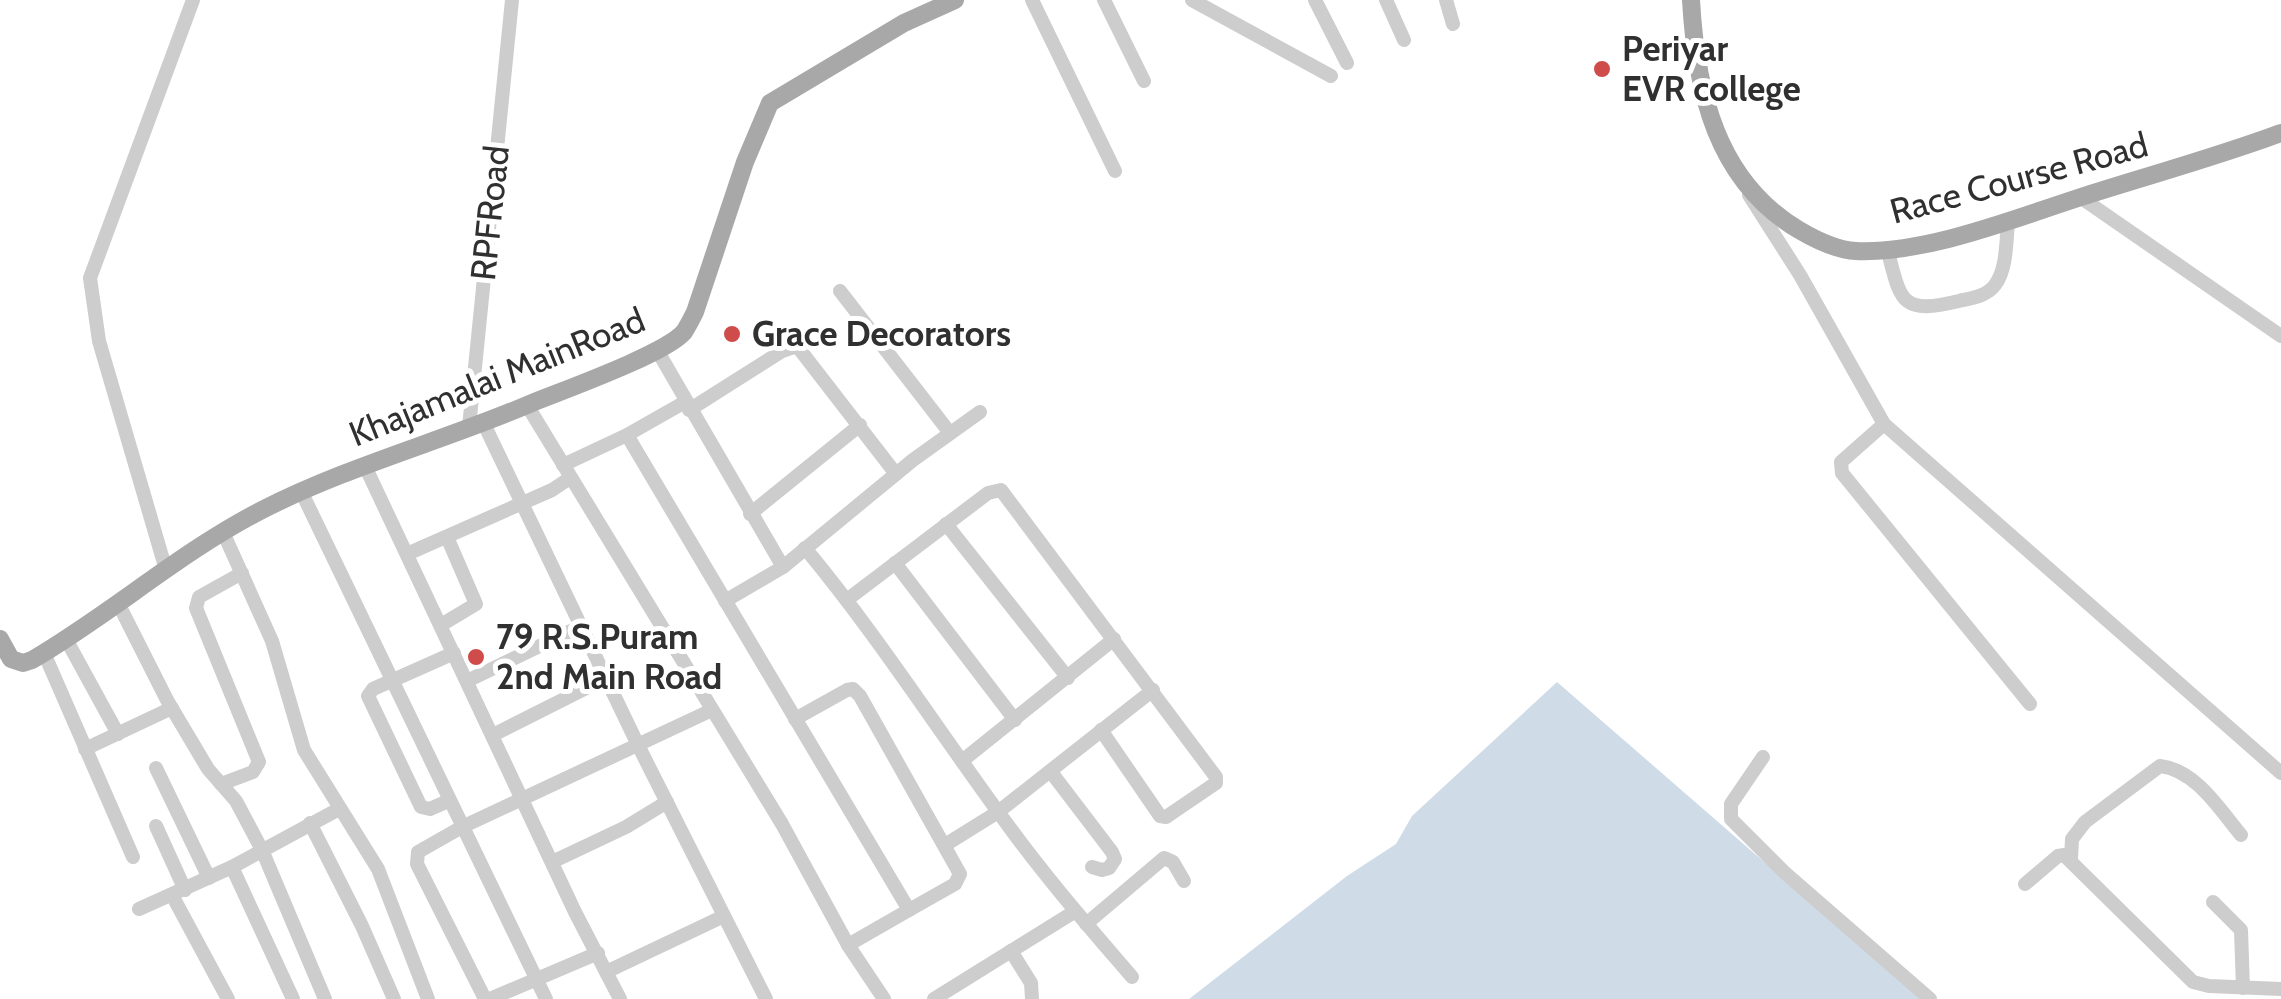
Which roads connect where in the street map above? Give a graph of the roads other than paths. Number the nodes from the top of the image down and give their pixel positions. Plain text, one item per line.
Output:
1 (193, 0) edge
2 (512, 0) edge
3 (955, 0) edge
4 (1032, 0) edge
5 (1104, 0) edge
6 (1192, 0) edge
7 (1315, 0) edge
8 (1386, 0) edge
9 (1446, 0) edge
10 (1691, 0) edge
11 (1453, 24) dead end
12 (1404, 40) dead end
13 (1347, 63) dead end
14 (1330, 76) dead end
15 (1144, 81) dead end
16 (2281, 133) edge
17 (1115, 171) dead end
18 (1735, 174) junction
19 (2080, 197) junction
20 (2008, 222) junction
21 (1887, 248) junction
22 (840, 290) dead end
23 (2281, 336) edge
24 (656, 350) junction
25 (526, 406) junction
26 (687, 406) junction
27 (980, 412) dead end
28 (476, 424) junction
29 (1884, 424) junction
30 (860, 425) junction
31 (950, 434) junction
32 (627, 435) junction
33 (365, 466) junction
34 (567, 472) junction
35 (896, 474) junction
36 (301, 491) junction
37 (522, 502) junction
38 (750, 514) junction
39 (946, 524) junction
40 (222, 532) junction
41 (447, 537) junction
42 (806, 548) junction
43 (407, 554) junction
44 (896, 562) junction
45 (783, 566) junction
46 (166, 570) junction
47 (242, 573) junction
48 (848, 599) junction
49 (725, 602) junction
50 (119, 605) junction
51 (440, 625) junction
52 (581, 626) junction
53 (0, 639) edge
54 (66, 639) junction
55 (1114, 639) junction
56 (44, 652) junction
57 (454, 653) junction
58 (606, 678) junction
59 (1068, 678) junction
60 (392, 681) junction
61 (467, 681) junction
62 (1153, 690) junction
63 (2030, 704) dead end
64 (172, 708) junction
65 (712, 710) junction
66 (795, 719) junction
67 (1015, 720) junction
68 (1102, 730) junction
69 (118, 734) junction
70 (493, 735) junction
71 (638, 745) junction
72 (85, 749) junction
73 (1763, 757) dead end
74 (962, 761) junction
75 (156, 768) dead end
76 (1050, 772) junction
77 (2281, 773) edge
78 (221, 784) junction
79 (523, 800) junction
80 (448, 801) junction
81 (667, 802) junction
82 (339, 809) junction
83 (998, 812) junction
84 (310, 823) junction
85 (156, 826) dead end
86 (462, 827) junction
87 (2241, 836) dead end
88 (944, 845) junction
89 (262, 850) junction
90 (133, 857) dead end
91 (2071, 859) junction
92 (552, 862) junction
93 (1092, 867) dead end
94 (232, 868) junction
95 (209, 878) junction
96 (1184, 881) dead end
97 (2025, 884) dead end
98 (178, 893) junction
99 (2214, 902) dead end
100 (138, 909) dead end
101 (909, 910) junction
102 (1074, 912) junction
103 (724, 916) junction
104 (1086, 924) junction
105 (848, 945) junction
106 (1011, 951) junction
107 (598, 953) junction
108 (606, 972) junction
109 (1132, 976) dead end
110 (536, 980) junction
111 (2244, 988) junction
112 (2281, 989) edge
113 (228, 999) edge
114 (293, 999) edge
115 (324, 999) edge
116 (394, 999) edge
117 (428, 999) edge
118 (487, 999) edge
119 (546, 999) edge
120 (620, 999) edge
121 (766, 999) edge
122 (884, 999) edge
123 (934, 999) edge
124 (1032, 999) edge
125 (1930, 999) edge

1 - 46 street
2 - 28 street, RPFRoad
3 - 24 main road, Khajamalai MainRoad
4 - 17 street
5 - 15 street
6 - 14 street
7 - 13 street
8 - 12 street
9 - 11 street
10 - 18 main road, Race Course Road
16 - 19 main road, Race Course Road
18 - 21 main road, Race Course Road
18 - 29 street
19 - 20 main road, Race Course Road
19 - 23 street
20 - 21 main road, Race Course Road
20 - 21 street
22 - 31 street
24 - 25 main road, Khajamalai MainRoad
24 - 26 street
25 - 28 main road, Khajamalai MainRoad
25 - 34 street
26 - 30 street
26 - 32 street
26 - 38 street
27 - 31 street
28 - 33 main road, Khajamalai MainRoad
28 - 37 street
29 - 63 street
29 - 77 street
30 - 35 street
30 - 38 street
31 - 35 street
32 - 34 street
32 - 49 street
33 - 36 main road, Khajamalai MainRoad
33 - 43 street
34 - 37 street
34 - 65 street
35 - 42 street
36 - 40 main road, Khajamalai MainRoad
36 - 60 street
37 - 41 street
37 - 52 street
38 - 45 street
39 - 44 street
39 - 55 street
39 - 59 street
40 - 46 main road, Khajamalai MainRoad
40 - 47 street
41 - 43 street
41 - 51 street
42 - 45 street
42 - 48 street
43 - 51 street
44 - 48 street
44 - 67 street
45 - 49 street
46 - 50 main road, Khajamalai MainRoad
47 - 78 street
47 - 82 street
48 - 74 street
49 - 66 street
50 - 54 main road, Khajamalai MainRoad
50 - 64 street
51 - 57 street
52 - 58 street
52 - 61 street
53 - 56 main road
54 - 56 main road, Khajamalai MainRoad
54 - 69 street
55 - 59 street
55 - 62 street
56 - 72 street
57 - 60 street
57 - 61 street
58 - 70 street
58 - 71 street
59 - 67 street
60 - 80 street
60 - 80 street
61 - 70 street
62 - 68 street
62 - 68 street
64 - 69 street
64 - 78 street
65 - 71 street
65 - 105 street
66 - 88 street
66 - 101 street
67 - 74 street
68 - 76 street
69 - 72 street
70 - 79 street
71 - 79 street
71 - 81 street
72 - 90 street
73 - 125 street
74 - 83 street
75 - 95 street
76 - 83 street
76 - 93 street
78 - 89 street
79 - 86 street
79 - 92 street
80 - 86 street
81 - 92 street
81 - 103 street
82 - 84 street
82 - 117 street
83 - 88 street
83 - 102 street
84 - 89 street
84 - 116 street
85 - 98 street
86 - 110 street
86 - 118 street
87 - 91 street
88 - 101 street
89 - 94 street
89 - 115 street
91 - 97 street
91 - 111 street
92 - 107 street
94 - 95 street
94 - 114 street
95 - 98 street
96 - 104 street
98 - 100 street
98 - 113 street
99 - 111 street
101 - 105 street
102 - 104 street
102 - 106 street
103 - 108 street
103 - 121 street
104 - 109 street
105 - 122 street
106 - 123 street
106 - 124 street
107 - 108 street
107 - 110 street
108 - 120 street
110 - 118 street
110 - 119 street
111 - 112 street

